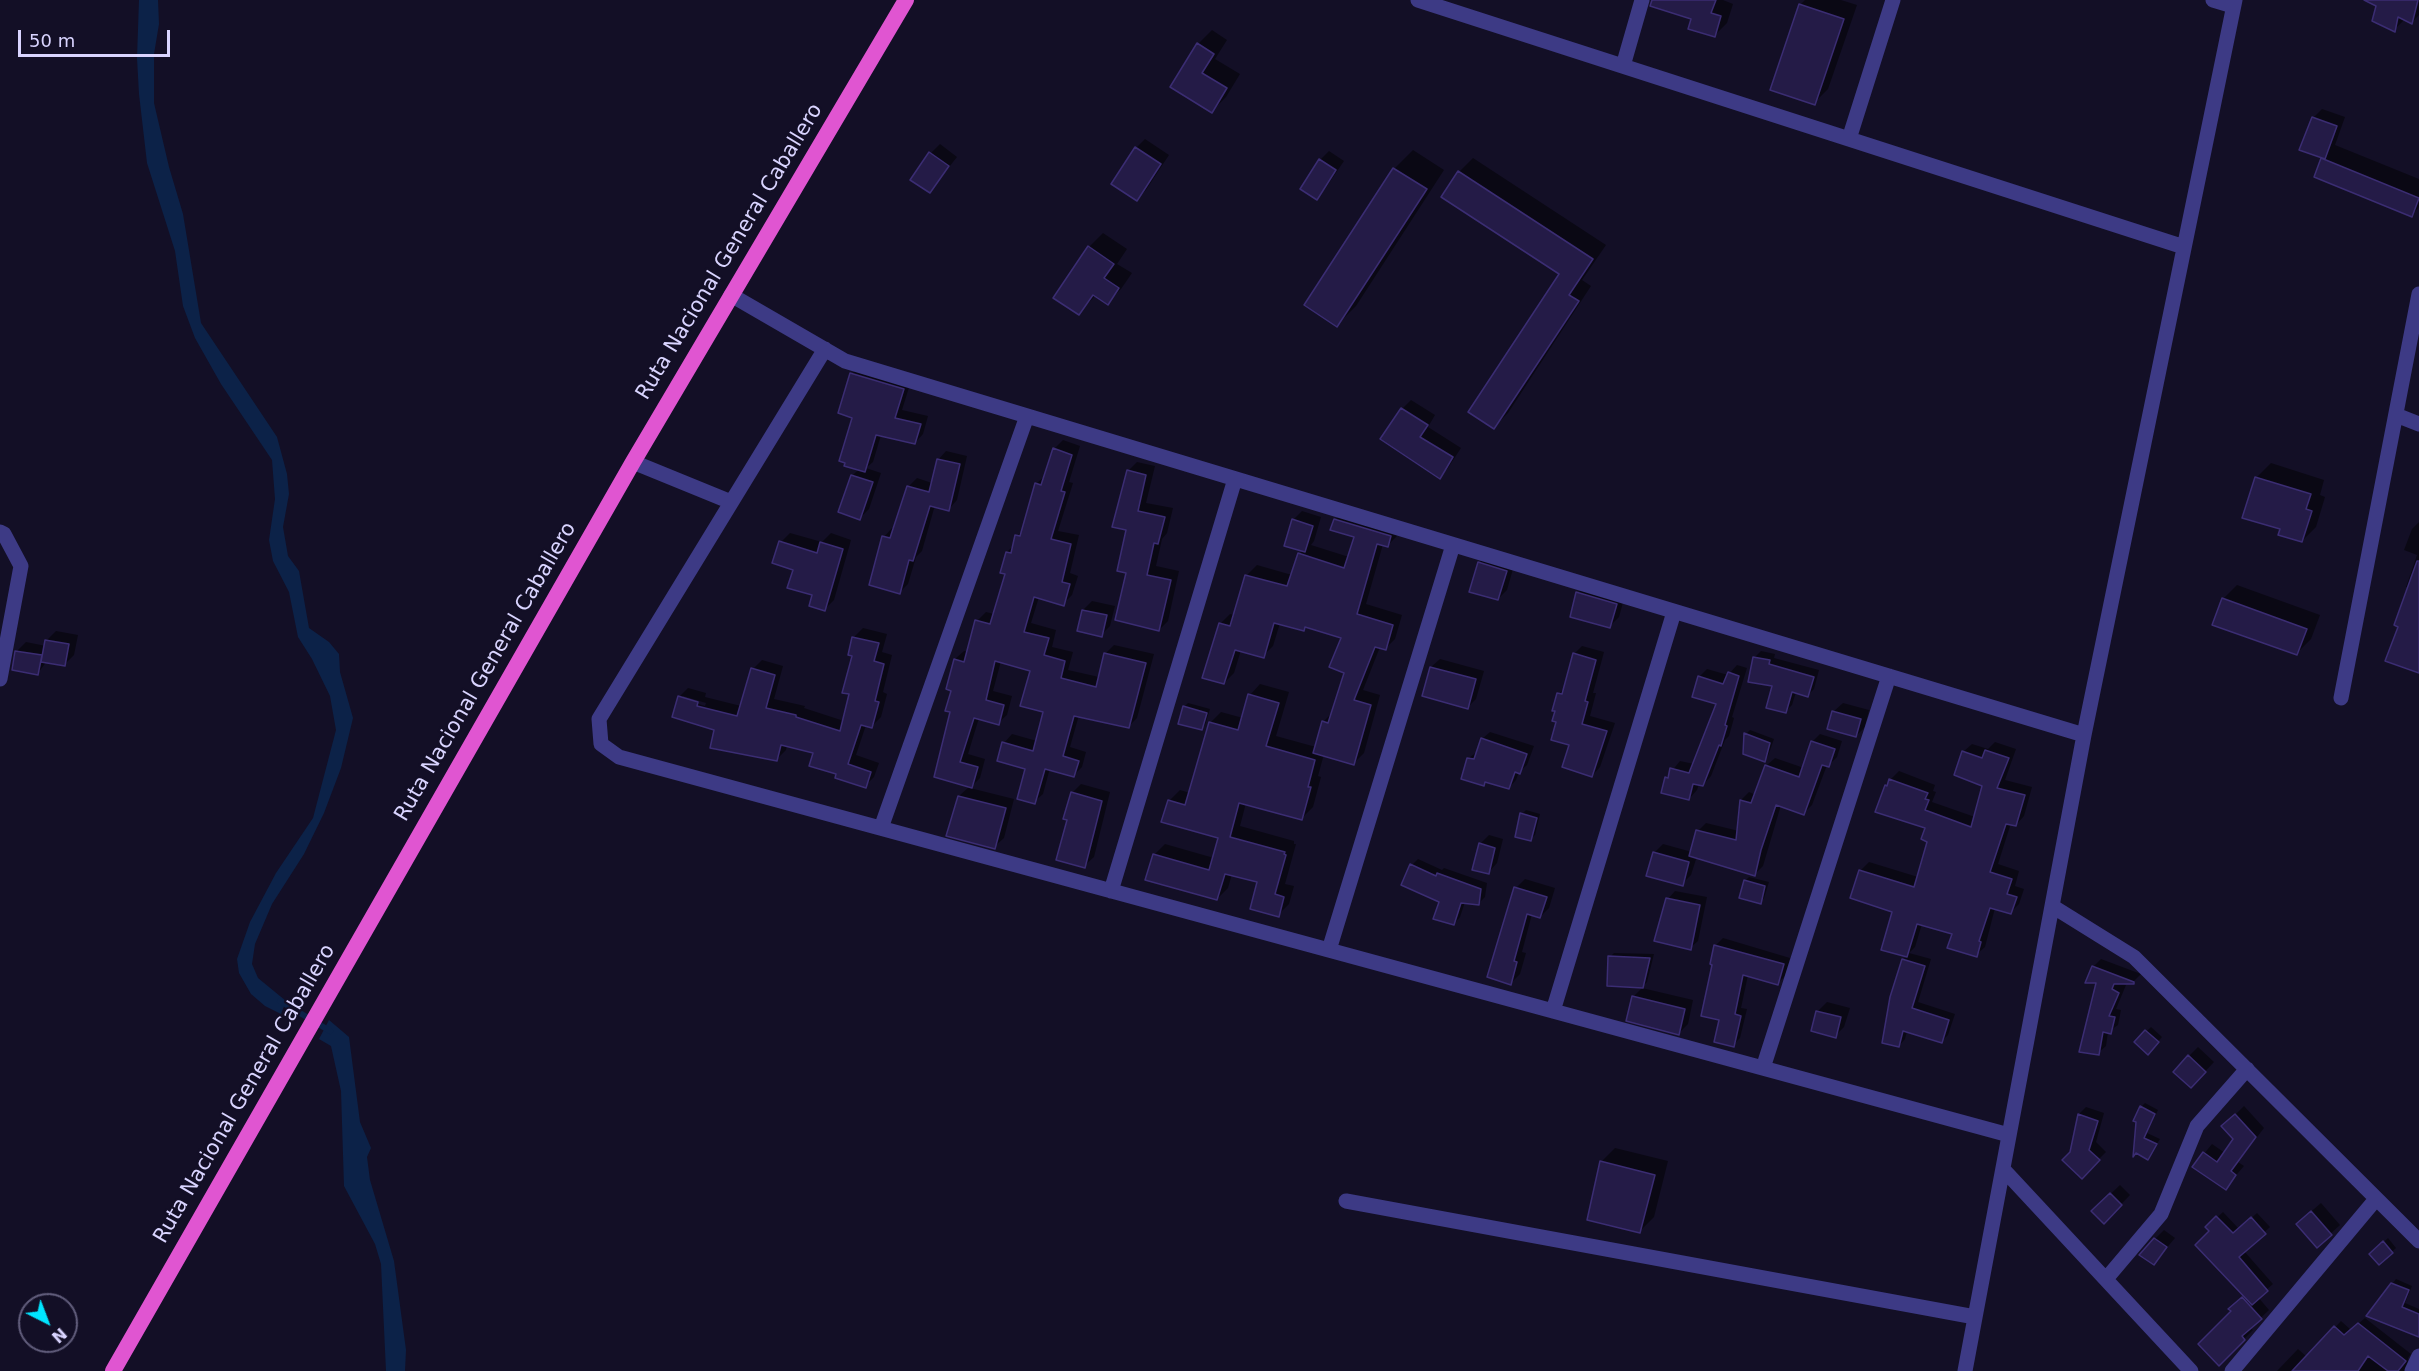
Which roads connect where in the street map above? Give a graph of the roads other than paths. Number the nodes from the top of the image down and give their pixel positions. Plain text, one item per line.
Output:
1 (906, 0) edge
2 (1418, 0) edge
3 (1642, 0) edge
4 (1893, 0) edge
5 (2213, 0) edge
6 (2234, 3) edge
7 (1623, 66) junction
8 (1849, 139) junction
9 (2184, 247) junction
10 (2419, 294) edge
11 (731, 295) junction
12 (825, 349) junction
13 (2396, 415) junction
14 (1027, 416) junction
15 (2419, 424) edge
16 (633, 462) junction
17 (1235, 479) junction
18 (731, 502) junction
19 (0, 532) edge
20 (1453, 545) junction
21 (1674, 612) junction
22 (1889, 676) junction
23 (0, 679) edge
24 (2341, 698) dead end
25 (2084, 735) junction
26 (881, 828) junction
27 (1111, 891) junction
28 (2052, 906) junction
29 (1329, 950) junction
30 (1553, 1011) junction
31 (1763, 1068) junction
32 (2247, 1069) junction
33 (2009, 1135) junction
34 (2003, 1168) junction
35 (2376, 1199) junction
36 (1346, 1201) dead end
37 (2419, 1241) edge
38 (2106, 1279) junction
39 (1975, 1317) junction
40 (2419, 1356) edge
41 (113, 1371) edge
42 (1965, 1371) edge
43 (2191, 1371) edge
44 (2232, 1371) edge
45 (2412, 1371) edge

1 - 11 highway, Ruta Nacional General Caballero
2 - 7 street
3 - 7 street
4 - 8 street
5 - 6 street
6 - 9 street
7 - 8 street
8 - 9 street
9 - 25 street
10 - 13 street
11 - 12 street
11 - 16 highway, Ruta Nacional General Caballero
12 - 14 street
12 - 18 street
13 - 15 street
13 - 24 street
14 - 17 street
14 - 26 street
16 - 18 street
16 - 41 highway, Ruta Nacional General Caballero
17 - 20 street
17 - 27 street
18 - 26 street
19 - 23 street
20 - 21 street
20 - 29 street
21 - 22 street
21 - 30 street
22 - 25 street
22 - 31 street
25 - 28 street
26 - 27 street
27 - 29 street
28 - 32 street
28 - 33 street
29 - 30 street
30 - 31 street
31 - 33 street
32 - 35 street
32 - 38 street
33 - 34 street
34 - 38 street
34 - 39 street
35 - 37 street
35 - 44 street
36 - 39 street
38 - 43 street
39 - 42 street
40 - 45 street

